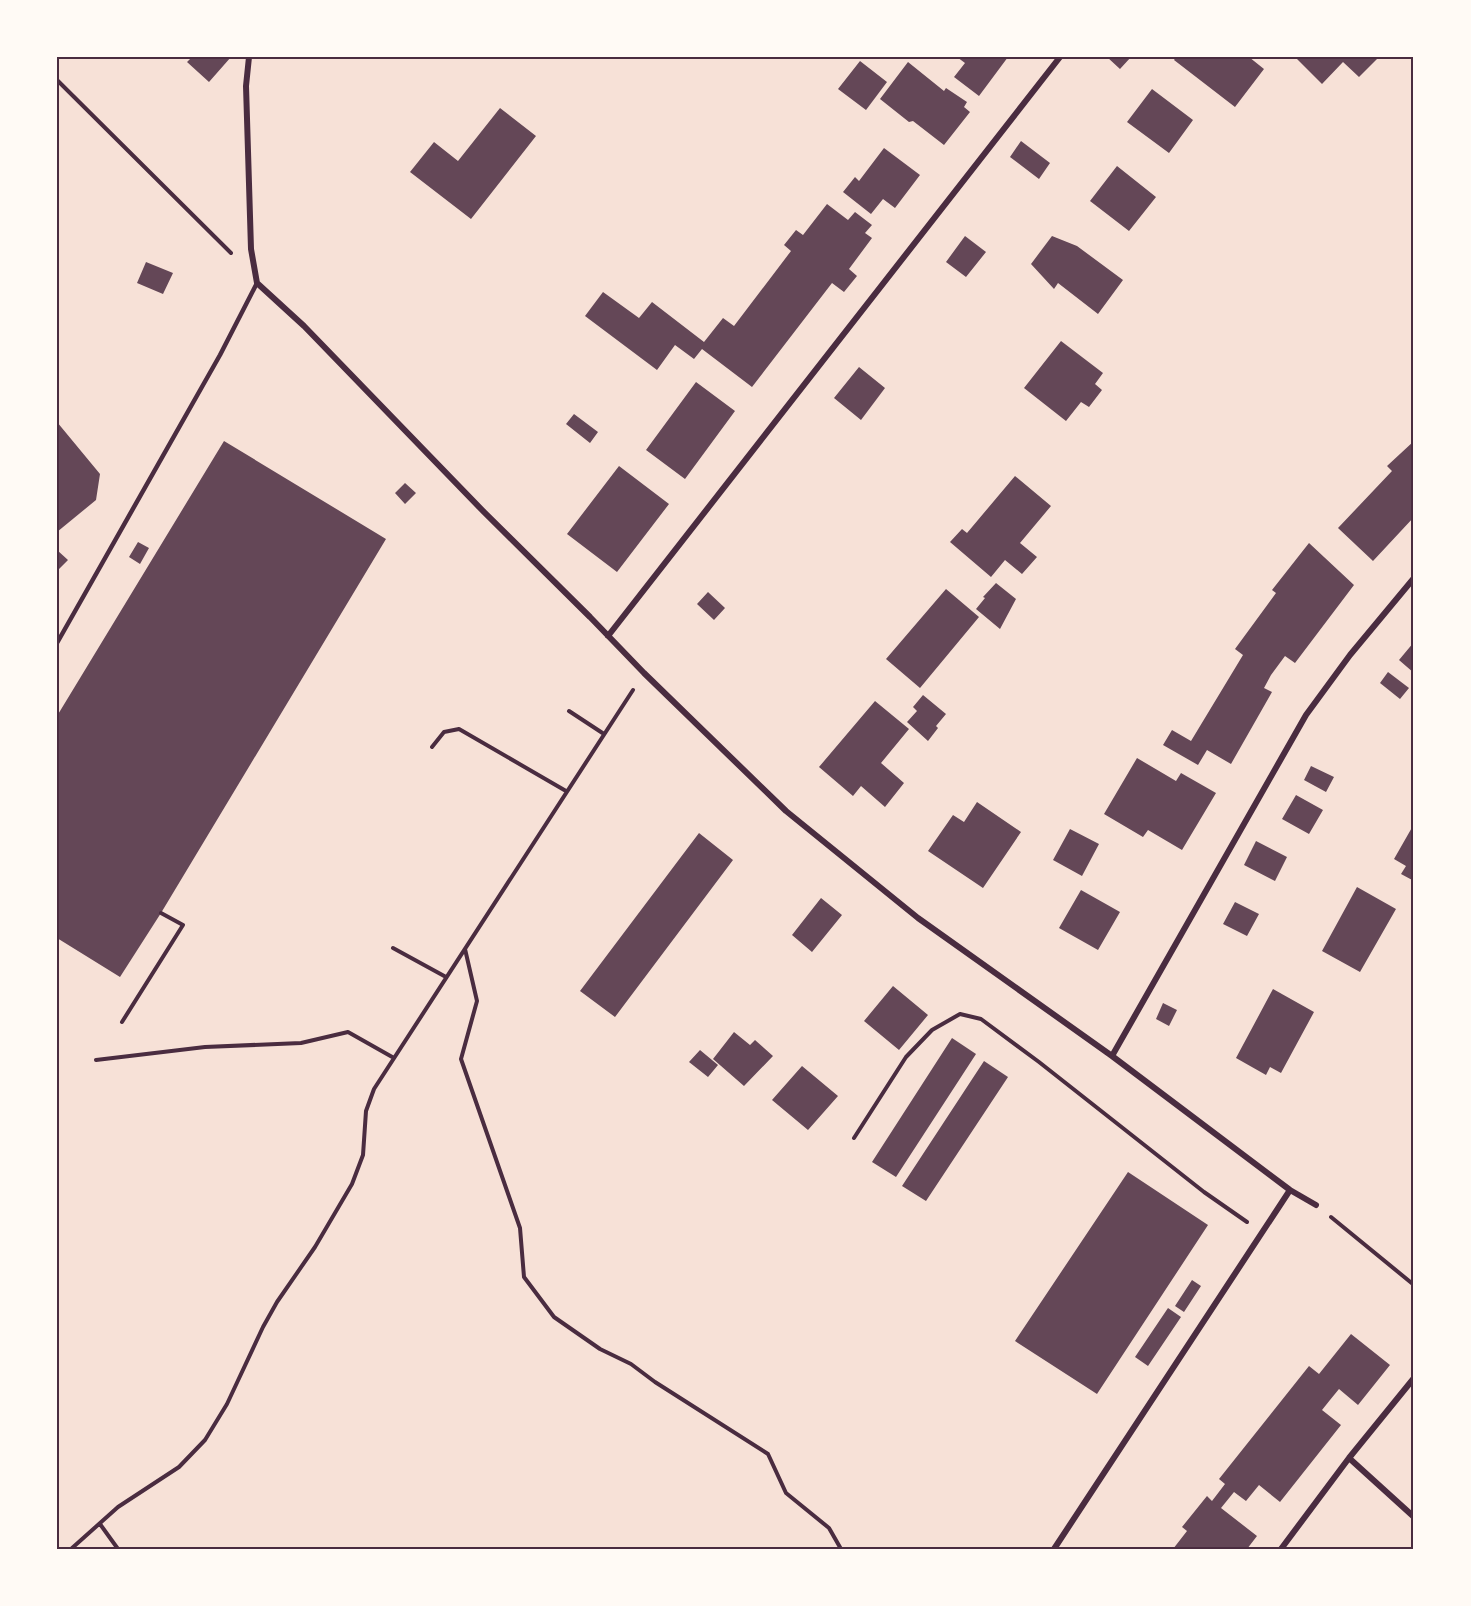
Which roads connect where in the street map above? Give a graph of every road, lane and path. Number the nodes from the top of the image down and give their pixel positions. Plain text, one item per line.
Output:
1 (249, 57) edge
2 (1060, 57) edge
3 (57, 80) edge
4 (251, 249) junction
5 (257, 283) junction
6 (1414, 578) edge
7 (608, 636) junction
8 (57, 644) edge
9 (644, 673) junction
10 (569, 711) dead end
11 (604, 734) junction
12 (432, 747) dead end
13 (566, 791) junction
14 (161, 913) dead end
15 (393, 948) dead end
16 (465, 949) junction
17 (446, 977) junction
18 (122, 1022) dead end
19 (1112, 1056) junction
20 (394, 1058) junction
21 (96, 1060) dead end
22 (854, 1138) dead end
23 (1290, 1190) junction
24 (1316, 1205) joint
25 (1262, 1232) junction
26 (1414, 1285) edge
27 (1414, 1378) edge
28 (1349, 1458) junction
29 (1414, 1517) edge
30 (100, 1524) junction
31 (842, 1548) edge
32 (71, 1549) edge
33 (118, 1549) edge
34 (1054, 1549) edge
35 (1281, 1549) edge

1 - 4 street
2 - 7 street
3 - 4 path
4 - 5 street
5 - 7 street
5 - 8 lane
6 - 19 street
7 - 9 street
9 - 11 path
9 - 19 street
10 - 11 path
11 - 13 path
12 - 13 path
13 - 16 path
14 - 18 path
15 - 17 path
16 - 17 path
16 - 31 path
17 - 20 path
19 - 23 street
20 - 21 path
20 - 30 path
22 - 25 path
23 - 24 street
23 - 25 street
24 - 26 path
25 - 34 street
27 - 28 street
28 - 29 street
28 - 35 street
30 - 32 path
30 - 33 path

